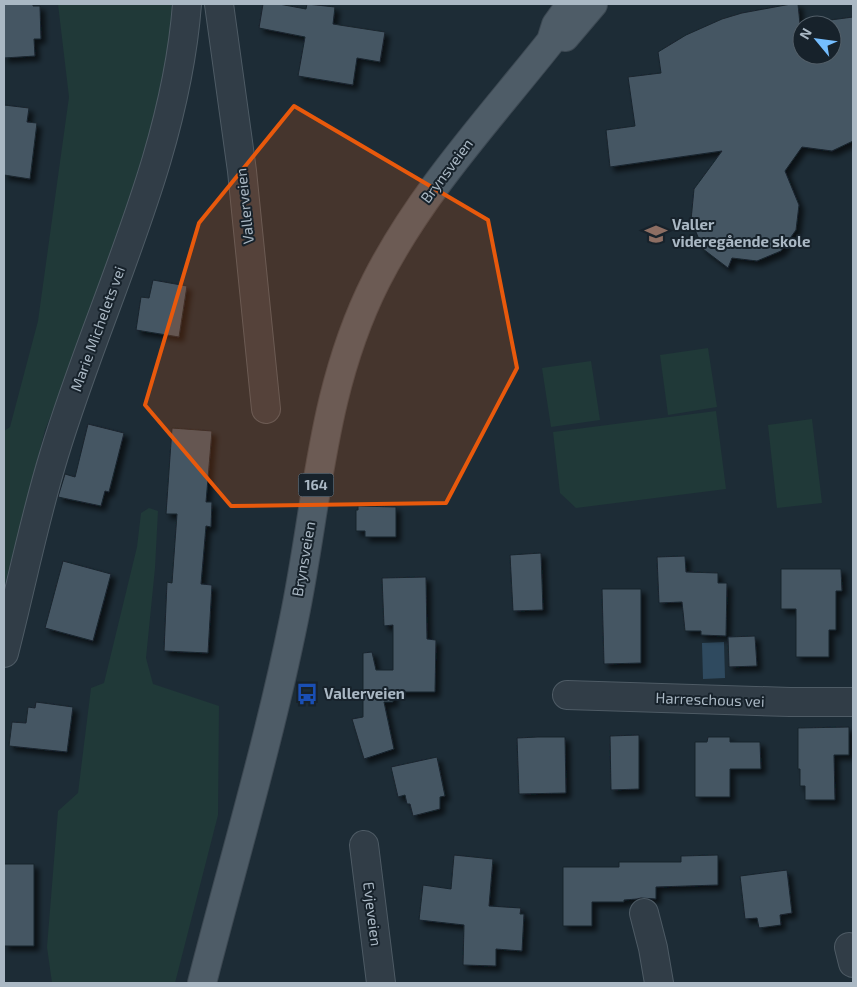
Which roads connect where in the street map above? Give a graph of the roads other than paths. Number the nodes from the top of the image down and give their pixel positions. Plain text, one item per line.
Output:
1 (187, 4) edge
2 (219, 4) edge
3 (571, 4) edge
4 (593, 4) edge
5 (551, 41) junction
6 (266, 409) dead end
7 (4, 653) edge
8 (567, 695) dead end
9 (853, 702) edge
10 (364, 845) dead end
11 (644, 913) dead end
12 (202, 983) edge
13 (381, 983) edge
14 (659, 983) edge

1 - 7 street, Marie Michelets vei
2 - 6 street, Vallerveien
3 - 5 main road, Brynsveien / 164
4 - 5 main road, Brynsveien / 164
5 - 12 main road, Brynsveien / 164
8 - 9 street, Harreschous vei
10 - 13 street, Evjeveien
11 - 14 street

